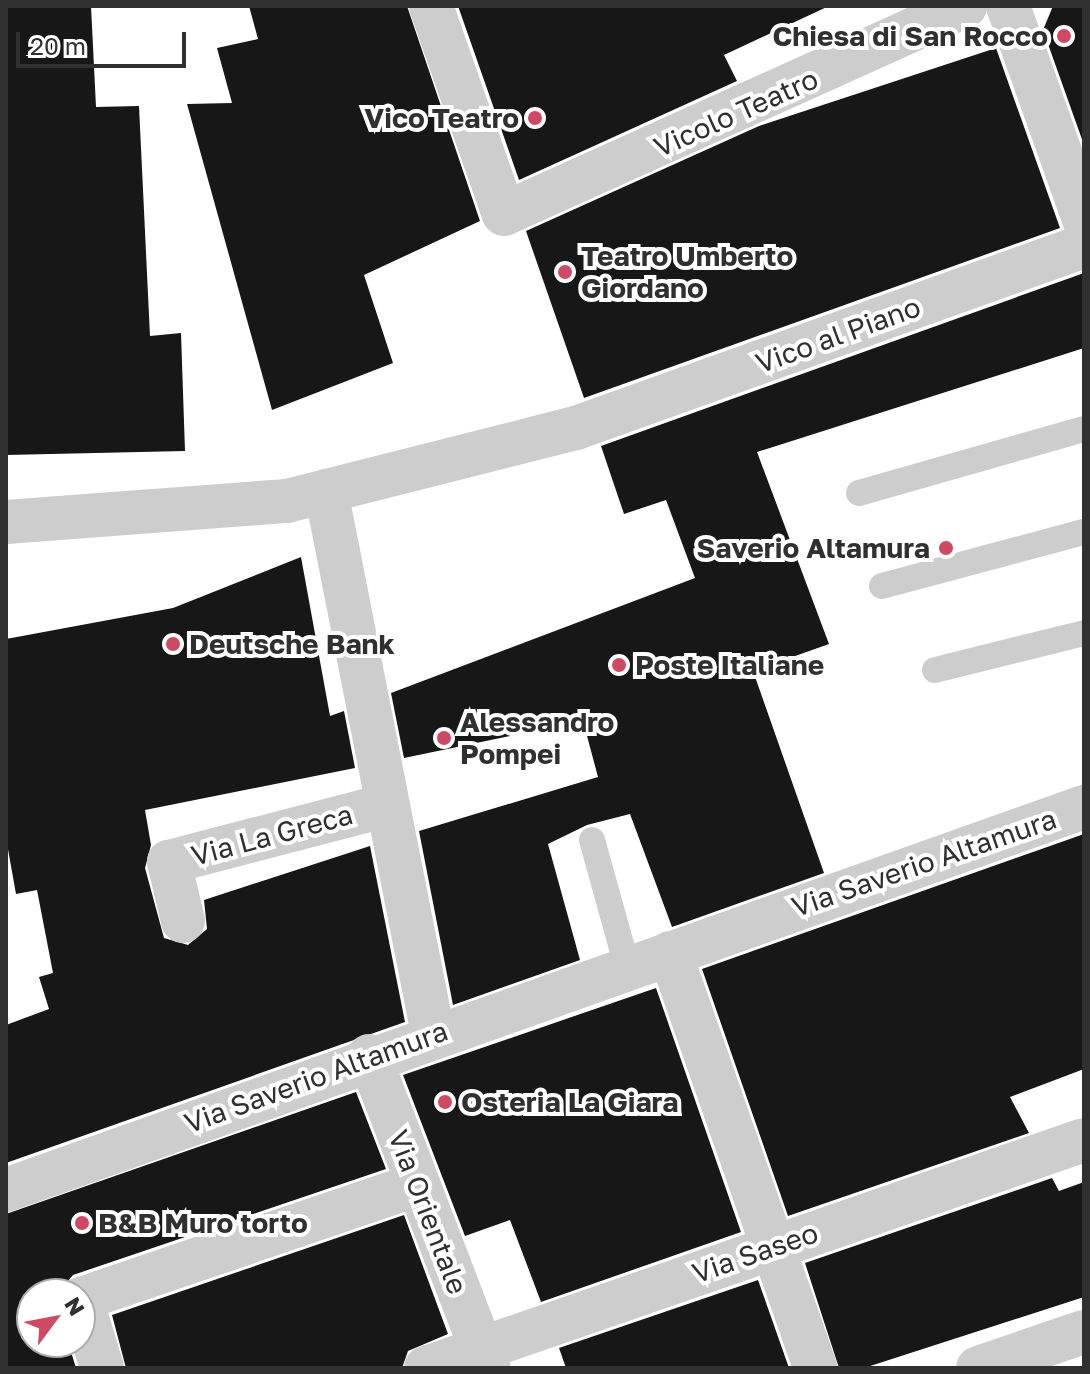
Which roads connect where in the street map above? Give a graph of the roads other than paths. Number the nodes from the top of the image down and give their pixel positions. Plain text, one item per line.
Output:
1 (431, 6) edge
2 (965, 6) edge
3 (1008, 6) edge
4 (1084, 220) edge
5 (1084, 246) edge
6 (1084, 429) edge
7 (859, 493) dead end
8 (306, 496) junction
9 (6, 522) edge
10 (1084, 532) edge
11 (882, 586) dead end
12 (1084, 633) edge
13 (935, 670) dead end
14 (388, 805) junction
15 (1084, 807) edge
16 (592, 840) dead end
17 (183, 921) dead end
18 (670, 953) junction
19 (628, 970) junction
20 (433, 1034) junction
21 (369, 1056) junction
22 (1084, 1140) edge
23 (415, 1185) junction
24 (6, 1190) edge
25 (771, 1247) junction
26 (1084, 1332) edge
27 (485, 1358) edge
28 (102, 1368) edge
29 (426, 1368) edge
30 (815, 1368) edge
31 (978, 1368) edge

1 - 2 street, Vicolo Teatro
3 - 4 street
5 - 8 street, Vico al Piano
6 - 7 lane
8 - 9 street, Vico al Piano
8 - 14 street, Via La Greca
10 - 11 lane
12 - 13 lane
14 - 17 street, Via La Greca
14 - 20 street, Via La Greca
15 - 18 street, Via Saverio Altamura
16 - 19 lane
18 - 19 street, Via Saverio Altamura
18 - 25 street
19 - 20 street, Via Saverio Altamura
20 - 21 street, Via Saverio Altamura
21 - 23 street, Via Orientale
21 - 24 street, Via Saverio Altamura
22 - 25 street, Via Saseo
23 - 27 street, Via Orientale
23 - 28 street
25 - 27 street, Via Saseo
25 - 30 street
26 - 31 street
27 - 29 street, Via Saseo

